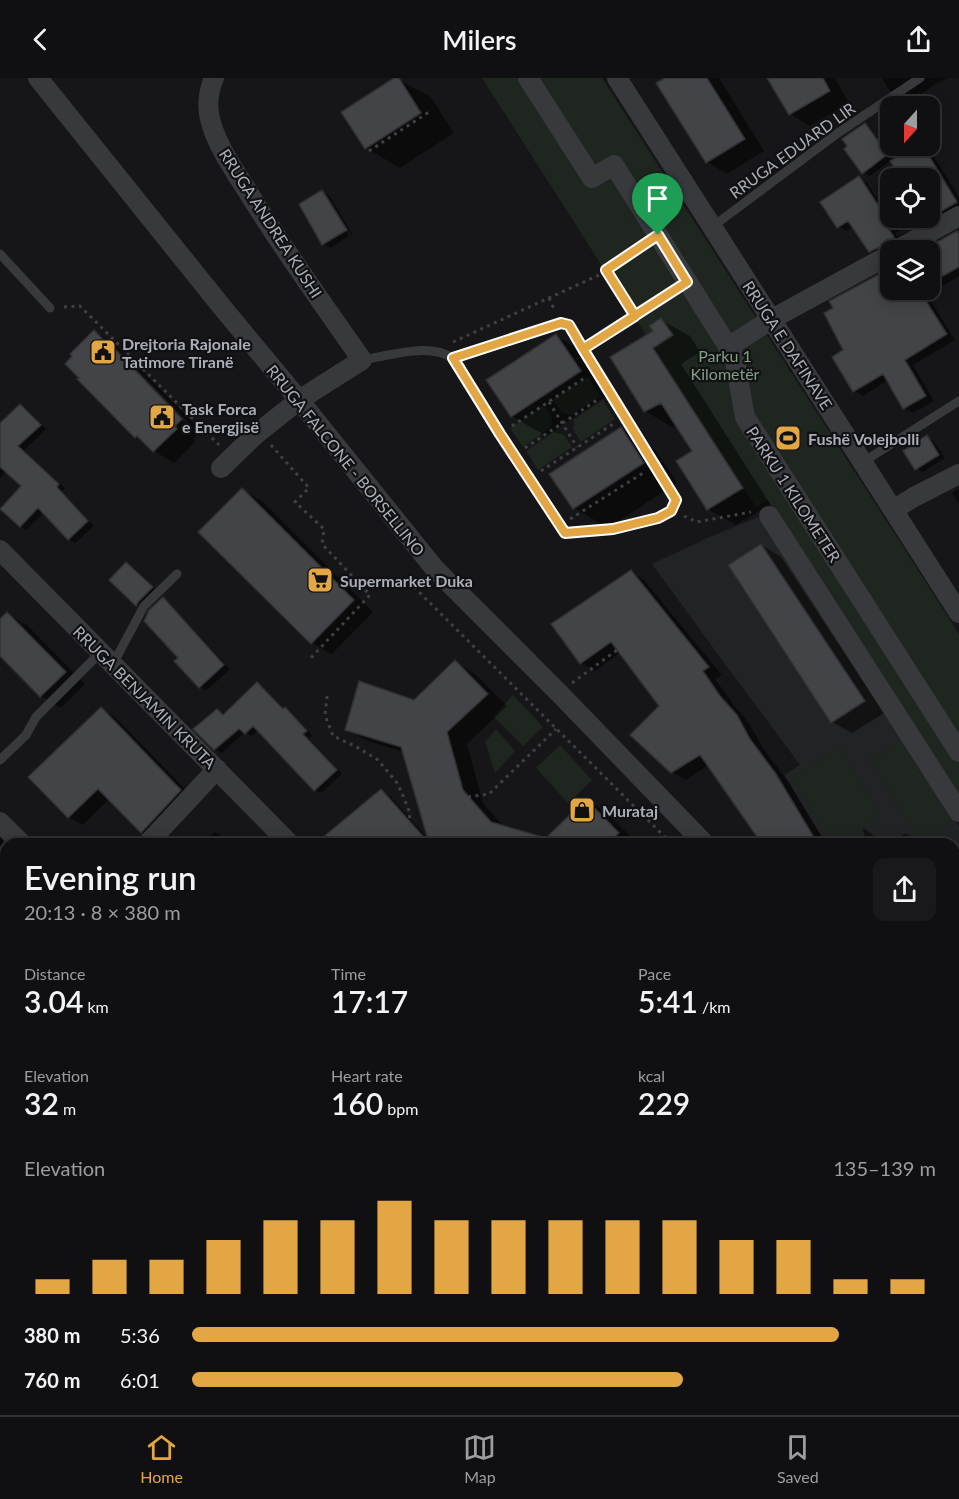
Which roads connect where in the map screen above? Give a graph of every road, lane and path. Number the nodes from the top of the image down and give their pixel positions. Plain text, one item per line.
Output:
1 (38, 78) edge
2 (214, 78) edge
3 (528, 78) edge
4 (920, 78) edge
5 (626, 81) edge
6 (429, 112) dead end
7 (369, 151) dead end
8 (959, 216) edge
9 (712, 227) junction
10 (658, 235) junction
11 (915, 240) edge
12 (0, 254) edge
13 (880, 260) edge
14 (606, 270) junction
15 (687, 282) junction
16 (50, 308) joint
17 (635, 316) junction
18 (772, 319) junction
19 (452, 343) dead end
20 (728, 347) junction
21 (583, 349) junction
22 (453, 358) junction
23 (362, 360) junction
24 (597, 370) junction
25 (610, 392) junction
26 (299, 400) junction
27 (959, 401) edge
28 (549, 402) junction
29 (625, 416) junction
30 (562, 423) junction
31 (260, 431) junction
32 (500, 434) junction
33 (578, 447) junction
34 (514, 455) junction
35 (862, 462) junction
36 (226, 463) joint
37 (655, 465) junction
38 (959, 474) edge
39 (529, 478) junction
40 (893, 510) junction
41 (671, 511) junction
42 (769, 516) joint
43 (560, 525) junction
44 (0, 550) edge
45 (177, 574) dead end
46 (414, 587) dead end
47 (959, 613) edge
48 (617, 650) dead end
49 (107, 658) junction
50 (308, 661) dead end
51 (558, 693) junction
52 (327, 696) dead end
53 (556, 729) junction
54 (959, 752) edge
55 (0, 760) edge
56 (217, 769) junction
57 (468, 797) dead end
58 (959, 812) edge
59 (0, 822) edge
60 (16, 838) edge
61 (153, 838) edge
62 (284, 838) edge
63 (413, 838) edge
64 (666, 838) edge
65 (699, 838) edge

1 - 26 street, RRUGA FALCONE - BORSELLINO
2 - 23 street, RRUGA ANDREA KUSHI
3 - 10 street, PARKU 1 KILOMETER
4 - 9 lane, RRUGA EDUARD LIR
5 - 9 street, RRUGA E DAFINAVE
6 - 7 path
8 - 11 street
9 - 18 street, RRUGA E DAFINAVE
10 - 14 path
10 - 15 street, PARKU 1 KILOMETER
12 - 16 lane
13 - 18 street
14 - 17 path
14 - 19 path
15 - 17 path
15 - 20 street, PARKU 1 KILOMETER
16 - 36 path
17 - 21 path
18 - 20 street
18 - 35 street, RRUGA E DAFINAVE
20 - 54 street, PARKU 1 KILOMETER
21 - 22 lane
21 - 24 lane
22 - 23 lane
22 - 32 lane
23 - 26 street
24 - 25 lane
24 - 28 path
25 - 29 lane
25 - 30 path
26 - 31 street
26 - 51 street, RRUGA FALCONE - BORSELLINO
27 - 35 lane
28 - 30 path
28 - 32 path
29 - 33 path
29 - 37 lane
30 - 33 path
30 - 34 path
31 - 36 street
31 - 50 path
32 - 34 lane
33 - 39 path
34 - 39 lane
35 - 40 street, RRUGA E DAFINAVE
37 - 41 lane
37 - 43 path
38 - 40 street
39 - 43 lane
40 - 47 street, RRUGA E DAFINAVE
41 - 42 path
41 - 43 lane
42 - 58 street
44 - 49 street, RRUGA BENJAMIN KRUTA
45 - 49 lane
46 - 53 path
48 - 51 path
49 - 55 lane
49 - 56 street, RRUGA BENJAMIN KRUTA
51 - 65 street, RRUGA FALCONE - BORSELLINO
52 - 63 path
53 - 57 path
53 - 64 path
56 - 61 street
56 - 62 street, RRUGA BENJAMIN KRUTA
59 - 60 street

